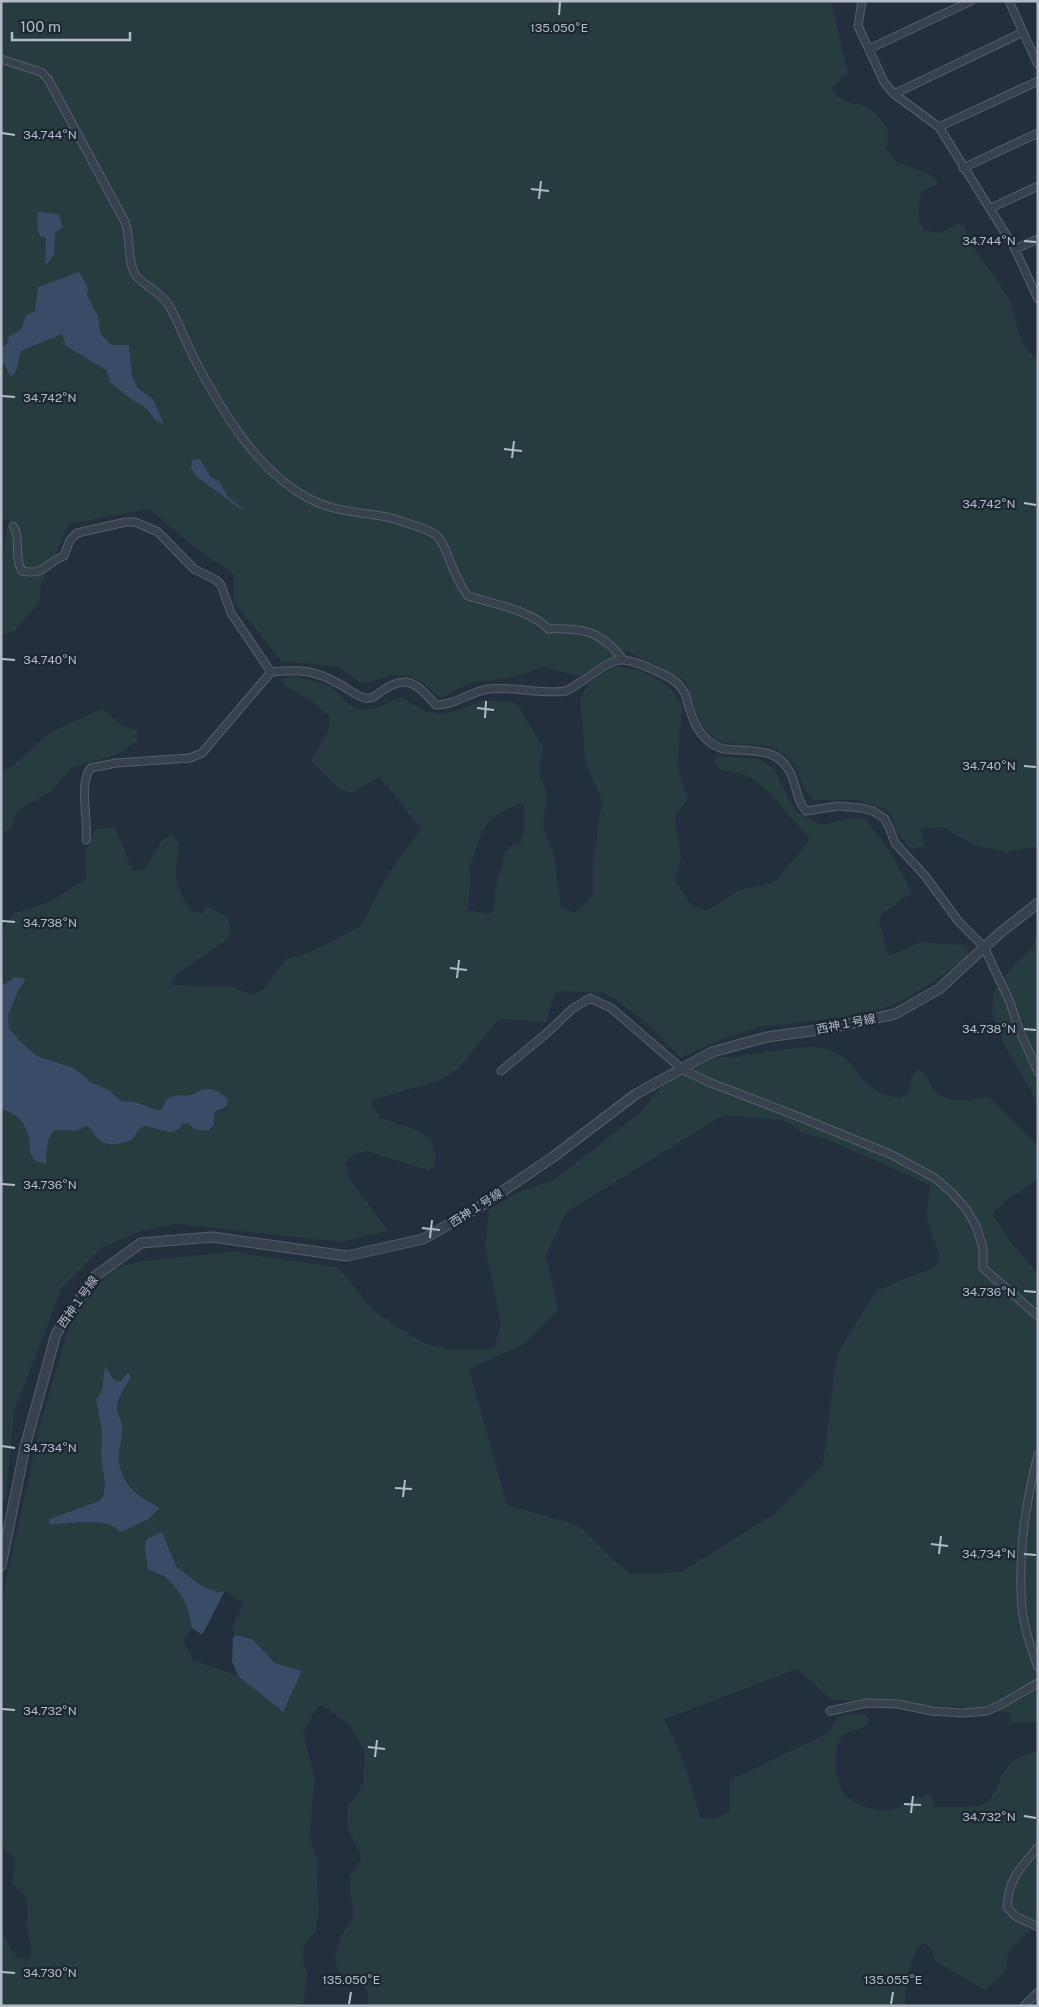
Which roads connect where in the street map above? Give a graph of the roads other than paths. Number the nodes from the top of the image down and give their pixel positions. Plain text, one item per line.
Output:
1 (862, 1) edge
2 (971, 1) edge
3 (1009, 1) edge
4 (1023, 32) junction
5 (869, 49) junction
6 (1, 60) edge
7 (1038, 65) edge
8 (1038, 81) edge
9 (894, 94) junction
10 (939, 127) junction
11 (1038, 133) edge
12 (963, 168) junction
13 (1038, 186) edge
14 (991, 208) junction
15 (1038, 239) edge
16 (1015, 249) junction
17 (1038, 299) edge
18 (13, 526) dead end
19 (622, 658) junction
20 (271, 672) junction
21 (86, 840) dead end
22 (1038, 902) edge
23 (984, 947) junction
24 (682, 1069) junction
25 (501, 1071) dead end
26 (1038, 1072) edge
27 (1038, 1316) edge
28 (1038, 1455) edge
29 (1, 1566) edge
30 (1038, 1668) edge
31 (1038, 1683) edge
32 (830, 1711) dead end
33 (1038, 1847) edge
34 (1038, 1927) edge
35 (1038, 1992) edge
36 (1024, 2006) edge

1 - 5 street
2 - 5 street
3 - 4 street
4 - 7 street
4 - 9 street
5 - 9 street
6 - 19 street
8 - 10 street
9 - 10 street
10 - 12 street
11 - 12 street
12 - 14 street
13 - 14 street
14 - 16 street
15 - 16 street
16 - 17 street
18 - 20 street
19 - 20 street
19 - 23 street
20 - 21 street
22 - 23 street, 西神１号線
23 - 24 street, 西神１号線
23 - 26 street
24 - 25 street
24 - 27 street
24 - 29 street, 西神１号線
28 - 30 street
31 - 32 street
33 - 34 street
35 - 36 street

